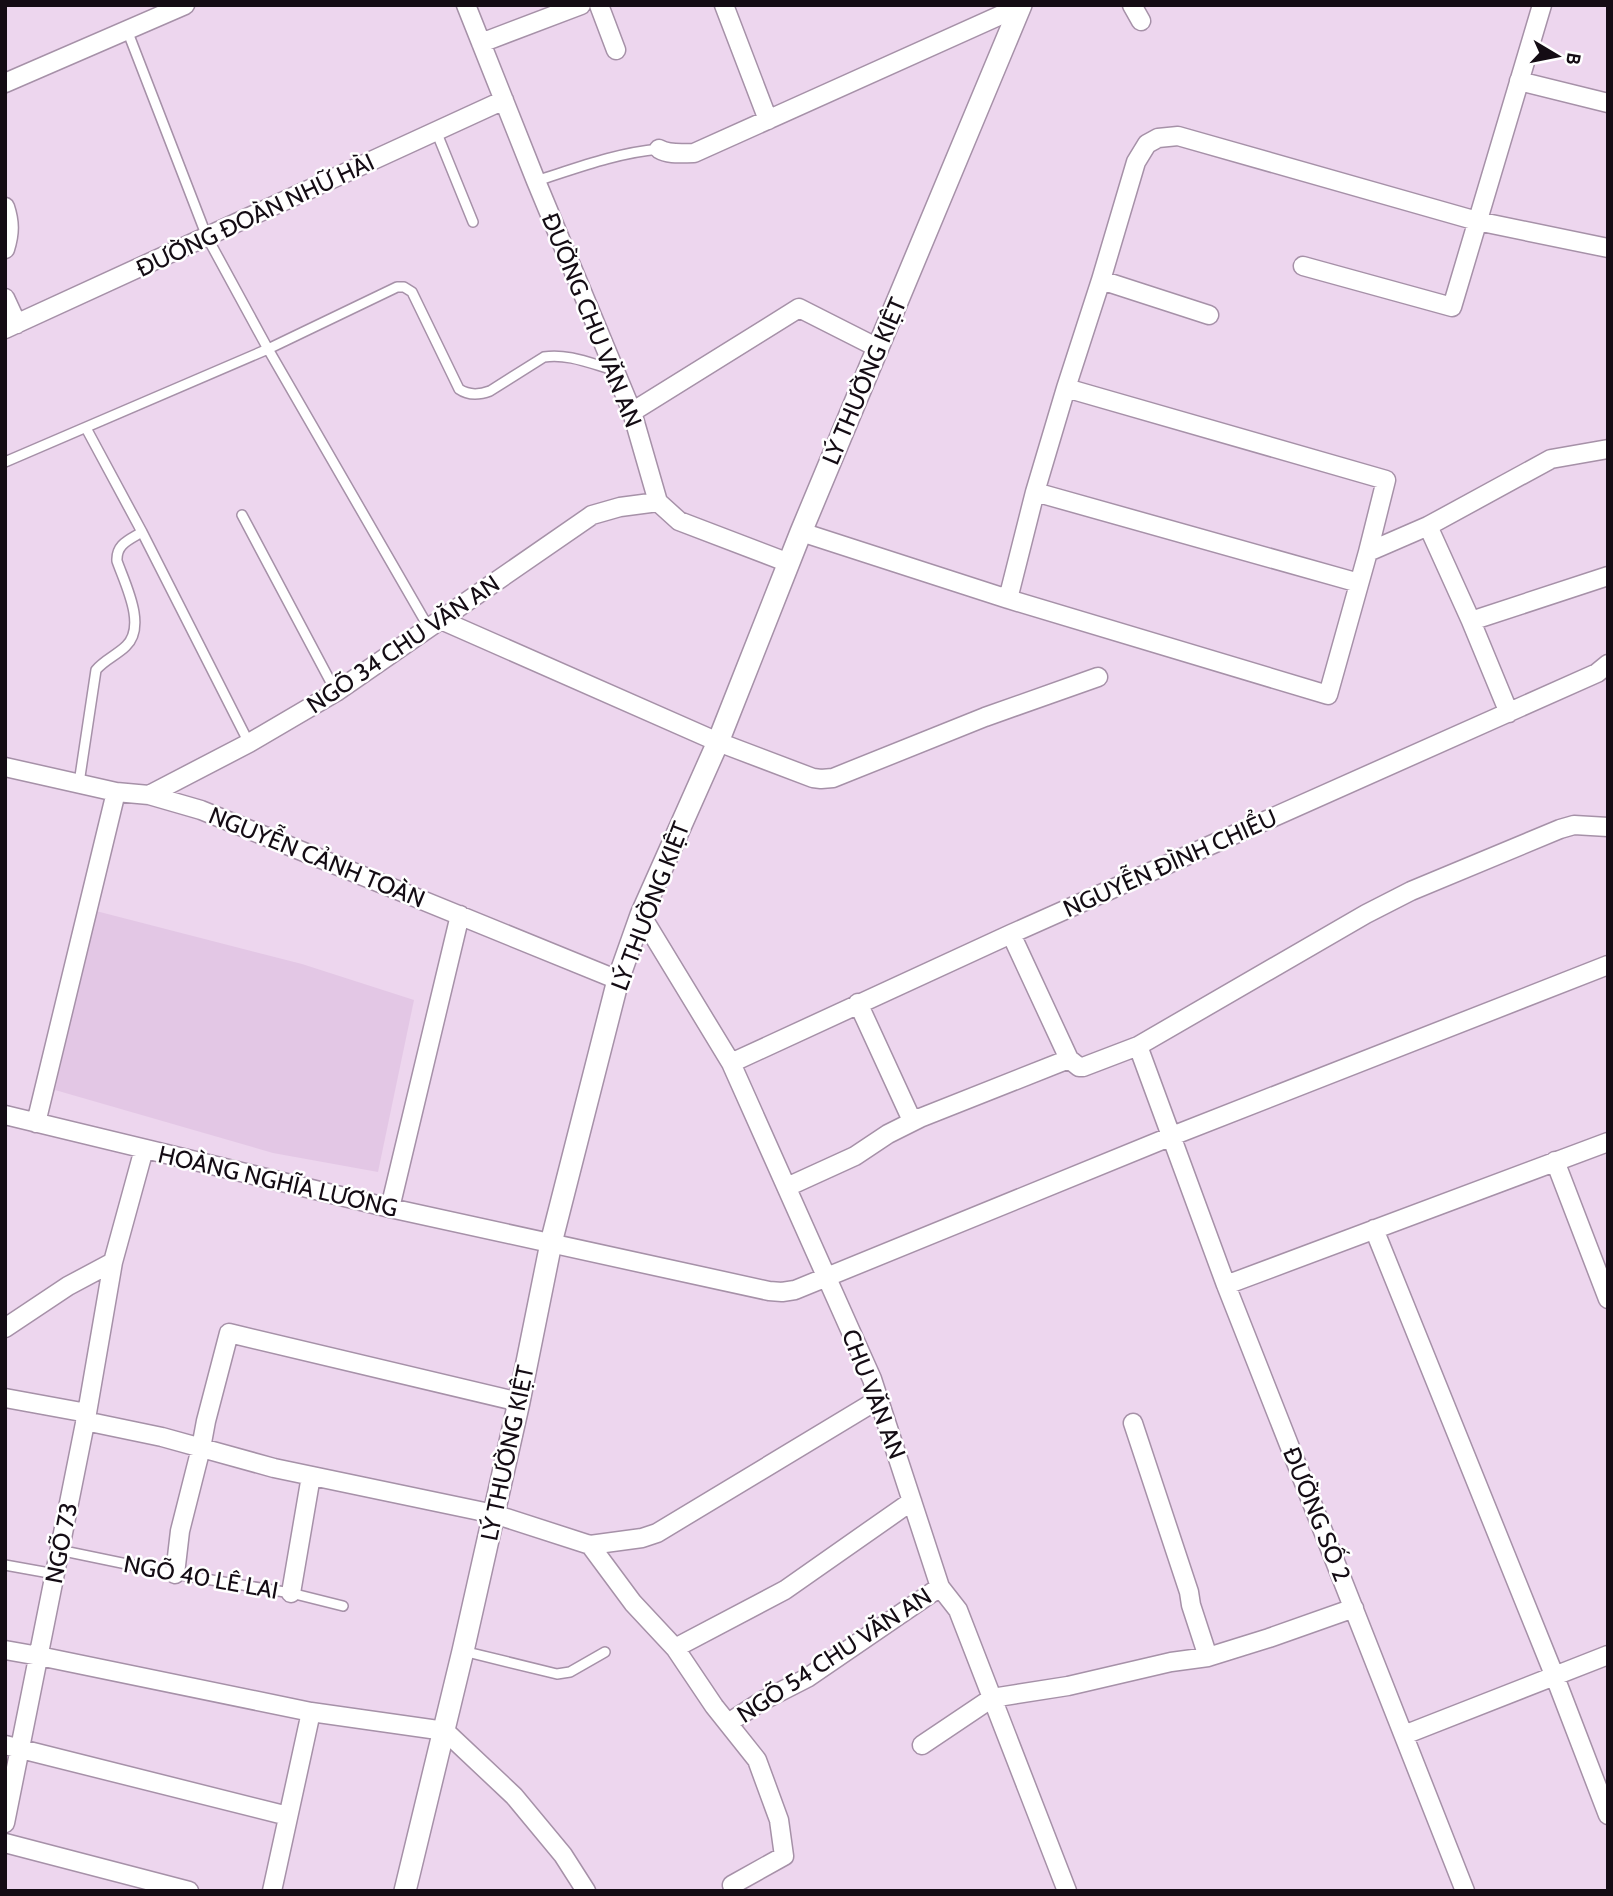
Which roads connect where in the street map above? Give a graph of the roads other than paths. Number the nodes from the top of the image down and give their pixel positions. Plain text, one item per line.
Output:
1 (185, 5) edge
2 (466, 5) edge
3 (581, 5) edge
4 (599, 5) edge
5 (724, 5) edge
6 (1542, 5) edge
7 (1021, 6) edge
8 (127, 30) junction
9 (481, 43) junction
10 (616, 50) dead end
11 (1519, 81) junction
12 (5, 83) edge
13 (504, 100) junction
14 (1608, 103) edge
15 (768, 120) junction
16 (436, 131) junction
17 (659, 149) joint
18 (536, 181) junction
19 (5, 207) edge
20 (1477, 221) junction
21 (473, 222) dead end
22 (207, 237) junction
23 (1608, 248) edge
24 (5, 249) edge
25 (1303, 266) dead end
26 (1101, 280) junction
27 (5, 298) edge
28 (1209, 315) dead end
29 (11, 327) edge
30 (878, 348) junction
31 (268, 349) junction
32 (616, 370) junction
33 (1066, 387) junction
34 (632, 412) junction
35 (86, 428) junction
36 (1608, 449) edge
37 (5, 462) edge
38 (1035, 492) junction
39 (657, 502) junction
40 (242, 515) dead end
41 (1428, 526) junction
42 (142, 532) junction
43 (801, 532) junction
44 (1368, 552) junction
45 (789, 563) junction
46 (1608, 576) edge
47 (1359, 583) junction
48 (1008, 599) junction
49 (1471, 621) junction
50 (435, 624) junction
51 (1608, 664) edge
52 (1098, 677) dead end
53 (336, 692) junction
54 (1509, 713) junction
55 (718, 742) junction
56 (249, 743) junction
57 (5, 767) edge
58 (79, 783) junction
59 (116, 792) junction
60 (149, 795) junction
61 (1608, 827) edge
62 (460, 915) junction
63 (642, 915) junction
64 (1011, 934) junction
65 (1608, 965) edge
66 (618, 980) junction
67 (858, 1003) junction
68 (1138, 1046) junction
69 (1069, 1059) junction
70 (731, 1063) junction
71 (920, 1118) junction
72 (17, 1121) edge
73 (1172, 1136) junction
74 (1608, 1142) edge
75 (144, 1149) junction
76 (1555, 1161) junction
77 (787, 1188) junction
78 (390, 1208) junction
79 (1374, 1229) junction
80 (551, 1243) junction
81 (113, 1262) junction
82 (827, 1277) junction
83 (1226, 1285) junction
84 (1608, 1299) edge
85 (5, 1328) edge
86 (5, 1398) edge
87 (879, 1399) junction
88 (519, 1402) junction
89 (86, 1417) junction
90 (1133, 1423) dead end
91 (201, 1448) junction
92 (311, 1476) junction
93 (912, 1501) junction
94 (494, 1514) junction
95 (590, 1545) junction
96 (59, 1550) junction
97 (5, 1565) edge
98 (55, 1574) junction
99 (175, 1574) junction
100 (940, 1587) junction
101 (291, 1593) junction
102 (343, 1606) dead end
103 (1354, 1608) junction
104 (675, 1648) junction
105 (5, 1650) edge
106 (463, 1651) junction
107 (605, 1652) dead end
108 (1608, 1655) edge
109 (39, 1656) junction
110 (1208, 1657) junction
111 (1555, 1677) junction
112 (992, 1698) junction
113 (311, 1712) junction
114 (728, 1723) junction
115 (445, 1731) junction
116 (1404, 1735) junction
117 (922, 1745) dead end
118 (13, 1746) edge
119 (1608, 1815) edge
120 (288, 1816) junction
121 (5, 1823) edge
122 (5, 1843) edge
123 (189, 1891) edge
124 (272, 1891) edge
125 (405, 1891) edge
126 (586, 1891) edge
127 (734, 1891) edge
128 (1067, 1891) edge
129 (1465, 1891) edge

1 - 8 street
2 - 9 street, ĐƯỜNG CHU VĂN AN
3 - 9 street
4 - 10 street
5 - 15 street
6 - 11 street
7 - 15 street
7 - 30 street, LÝ THƯỜNG KIỆT
8 - 12 street
8 - 22 lane
9 - 13 street, ĐƯỜNG CHU VĂN AN
11 - 14 street
11 - 20 street
13 - 16 street, ĐƯỜNG ĐOÀN NHỮ HÀI
13 - 18 street, ĐƯỜNG CHU VĂN AN
15 - 17 street
16 - 21 lane
16 - 22 street, ĐƯỜNG ĐOÀN NHỮ HÀI
17 - 18 lane
18 - 32 street, ĐƯỜNG CHU VĂN AN
19 - 24 street
20 - 23 street
20 - 25 street
20 - 26 street
22 - 29 street, ĐƯỜNG ĐOÀN NHỮ HÀI
22 - 31 lane
26 - 28 street
26 - 33 street
27 - 29 street
30 - 34 street
30 - 43 street, LÝ THƯỜNG KIỆT
31 - 32 lane
31 - 35 lane
31 - 50 lane
32 - 34 street, ĐƯỜNG CHU VĂN AN
33 - 38 street
33 - 44 street
34 - 39 street, ĐƯỜNG CHU VĂN AN
35 - 37 lane
35 - 42 lane
36 - 41 street
38 - 47 street
38 - 48 street
39 - 45 street
39 - 50 street, NGÕ 34 CHU VĂN AN
40 - 53 lane
41 - 44 street
41 - 49 street
42 - 56 lane
42 - 58 lane
43 - 45 street, LÝ THƯỜNG KIỆT
43 - 48 street
44 - 47 street
45 - 55 street, LÝ THƯỜNG KIỆT
46 - 49 street
47 - 48 street
49 - 54 street
50 - 53 street, NGÕ 34 CHU VĂN AN
50 - 55 street
51 - 54 street, NGUYỄN ĐÌNH CHIỂU
52 - 55 street
53 - 56 street, NGÕ 34 CHU VĂN AN
54 - 64 street, NGUYỄN ĐÌNH CHIỂU
55 - 63 street, LÝ THƯỜNG KIỆT
56 - 60 street, NGÕ 34 CHU VĂN AN
57 - 58 street, NGUYỄN CẢNH TOÀN
58 - 59 street, NGUYỄN CẢNH TOÀN
59 - 60 street, NGUYỄN CẢNH TOÀN
59 - 72 street
60 - 62 street, NGUYỄN CẢNH TOÀN
61 - 68 street
62 - 66 street, NGUYỄN CẢNH TOÀN
62 - 78 street
63 - 66 street, LÝ THƯỜNG KIỆT
63 - 70 street, CHU VĂN AN
64 - 67 street, NGUYỄN ĐÌNH CHIỂU
64 - 69 street
65 - 73 street, HOÀNG NGHĨA LƯƠNG
66 - 80 street, LÝ THƯỜNG KIỆT
67 - 70 street, NGUYỄN ĐÌNH CHIỂU
67 - 71 street
68 - 69 street
68 - 73 street, ĐƯỜNG SỐ 2
69 - 71 street
70 - 77 street, CHU VĂN AN
71 - 77 street
72 - 75 street, HOÀNG NGHĨA LƯƠNG
73 - 82 street, HOÀNG NGHĨA LƯƠNG
73 - 83 street, ĐƯỜNG SỐ 2
74 - 76 street
75 - 78 street, HOÀNG NGHĨA LƯƠNG
75 - 81 street, NGÕ 73
76 - 79 street
76 - 84 street
77 - 82 street, CHU VĂN AN
78 - 80 street, HOÀNG NGHĨA LƯƠNG
79 - 83 street
79 - 111 street
80 - 82 street, HOÀNG NGHĨA LƯƠNG
80 - 88 street, LÝ THƯỜNG KIỆT
81 - 85 street
81 - 89 street, NGÕ 73
82 - 87 street, CHU VĂN AN
83 - 103 street, ĐƯỜNG SỐ 2
86 - 89 street
87 - 93 street, CHU VĂN AN
87 - 95 street
88 - 91 street
88 - 94 street, LÝ THƯỜNG KIỆT
89 - 91 street
89 - 96 street, NGÕ 73
90 - 110 street
91 - 92 street
91 - 99 street
92 - 94 street
92 - 101 street
93 - 100 street, CHU VĂN AN
93 - 104 street
94 - 95 street
94 - 106 street, LÝ THƯỜNG KIỆT
95 - 104 street
96 - 98 street, NGÕ 73
96 - 99 lane, NGÕ 40 LÊ LAI
97 - 98 lane
98 - 109 street, NGÕ 73
99 - 101 lane, NGÕ 40 LÊ LAI
100 - 112 street, CHU VĂN AN
100 - 114 street, NGÕ 54 CHU VĂN AN
101 - 102 lane, NGÕ 40 LÊ LAI
103 - 110 street
103 - 116 street, ĐƯỜNG SỐ 2
104 - 114 street
105 - 109 street
106 - 107 lane
106 - 115 street, LÝ THƯỜNG KIỆT
108 - 111 street
109 - 113 street
109 - 118 street, NGÕ 73
110 - 112 street
111 - 116 street
111 - 119 street
112 - 117 street
112 - 128 street, CHU VĂN AN
113 - 115 street
113 - 120 street
114 - 127 street
115 - 125 street, LÝ THƯỜNG KIỆT
115 - 126 street
116 - 129 street, ĐƯỜNG SỐ 2
118 - 120 street
118 - 121 street, NGÕ 73
120 - 124 street
122 - 123 street

